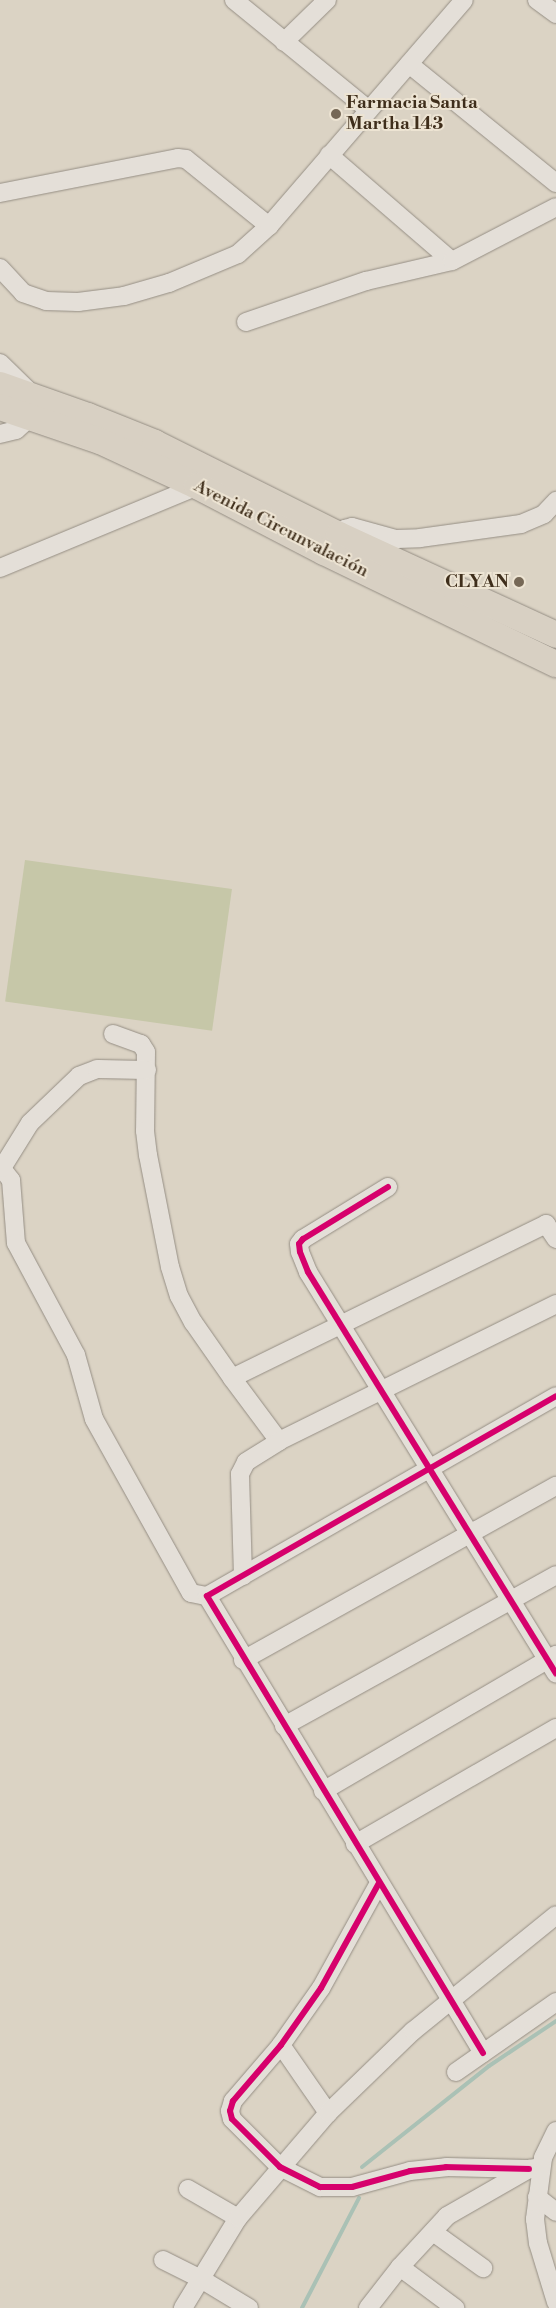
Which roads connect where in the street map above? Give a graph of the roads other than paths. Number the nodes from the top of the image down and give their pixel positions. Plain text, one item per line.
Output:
1 (234, 0) edge
2 (327, 0) edge
3 (464, 0) edge
4 (537, 0) edge
5 (556, 14) edge
6 (284, 42) junction
7 (409, 64) junction
8 (369, 110) junction
9 (329, 155) junction
10 (556, 183) edge
11 (0, 193) edge
12 (556, 207) edge
13 (269, 226) junction
14 (452, 261) junction
15 (0, 268) edge
16 (246, 322) dead end
17 (0, 363) edge
18 (0, 385) edge
19 (0, 407) edge
20 (33, 407) junction
21 (0, 434) edge
22 (223, 478) junction
23 (197, 486) junction
24 (556, 501) edge
25 (332, 543) junction
26 (0, 568) edge
27 (556, 636) edge
28 (556, 664) edge
29 (113, 1034) dead end
30 (147, 1070) junction
31 (1, 1167) edge
32 (388, 1187) dead end
33 (556, 1239) edge
34 (556, 1304) edge
35 (341, 1325) junction
36 (232, 1378) junction
37 (381, 1390) junction
38 (556, 1396) edge
39 (279, 1441) junction
40 (429, 1468) junction
41 (556, 1486) edge
42 (470, 1534) junction
43 (243, 1576) junction
44 (556, 1576) edge
45 (207, 1596) junction
46 (511, 1601) junction
47 (243, 1660) junction
48 (553, 1663) edge
49 (284, 1726) junction
50 (556, 1728) edge
51 (323, 1791) junction
52 (355, 1844) junction
53 (379, 1883) junction
54 (556, 1915) edge
55 (450, 2001) junction
56 (556, 2002) edge
57 (281, 2045) junction
58 (483, 2053) junction
59 (456, 2072) dead end
60 (328, 2113) junction
61 (556, 2132) edge
62 (280, 2167) junction
63 (535, 2168) junction
64 (188, 2188) dead end
65 (537, 2196) junction
66 (556, 2212) edge
67 (238, 2218) junction
68 (432, 2232) junction
69 (538, 2243) junction
70 (556, 2259) edge
71 (163, 2260) dead end
72 (400, 2268) junction
73 (483, 2268) dead end
74 (201, 2279) junction
75 (556, 2302) edge
76 (183, 2308) edge
77 (249, 2308) edge
78 (368, 2308) edge
79 (455, 2308) edge

1 - 6 street
2 - 6 street
3 - 7 street
4 - 5 street
6 - 8 street
7 - 8 street
7 - 10 street
8 - 9 street
9 - 13 street
9 - 14 street
11 - 13 street
12 - 14 street
13 - 15 street
14 - 16 street
17 - 20 street
18 - 20 highway, Avenida Circunvalación
19 - 20 highway, Avenida Circunvalación
20 - 21 street
20 - 22 highway, Avenida Circunvalación
20 - 23 highway, Avenida Circunvalación
22 - 23 street
22 - 25 highway, Avenida Circunvalación
23 - 25 highway, Avenida Circunvalación
23 - 26 street
24 - 25 street
25 - 27 highway, Avenida Circunvalación
25 - 28 highway, Avenida Circunvalación
29 - 30 street
30 - 31 street
30 - 36 street
31 - 45 street
32 - 35 street
33 - 35 street
34 - 37 street
35 - 36 street
35 - 37 street
36 - 39 street
37 - 39 street
37 - 40 street
38 - 40 street
39 - 43 street
40 - 42 street
40 - 43 street
41 - 42 street
42 - 46 street
42 - 47 street
43 - 45 street
44 - 46 street
45 - 47 street
46 - 48 street
46 - 49 street
47 - 49 street
48 - 51 street
49 - 51 street
50 - 52 street
51 - 52 street
52 - 53 street
53 - 55 street
53 - 57 street
54 - 55 street
55 - 58 street
55 - 60 street
56 - 58 street
57 - 60 street
57 - 62 street
58 - 59 street
60 - 62 street
61 - 63 street
62 - 63 street
62 - 67 street
63 - 65 street
63 - 68 street
64 - 67 street
65 - 66 street
65 - 69 street
67 - 74 street
68 - 72 street
68 - 73 street
69 - 70 street
69 - 75 street
71 - 74 street
72 - 78 street
72 - 79 street
74 - 76 street
74 - 77 street

